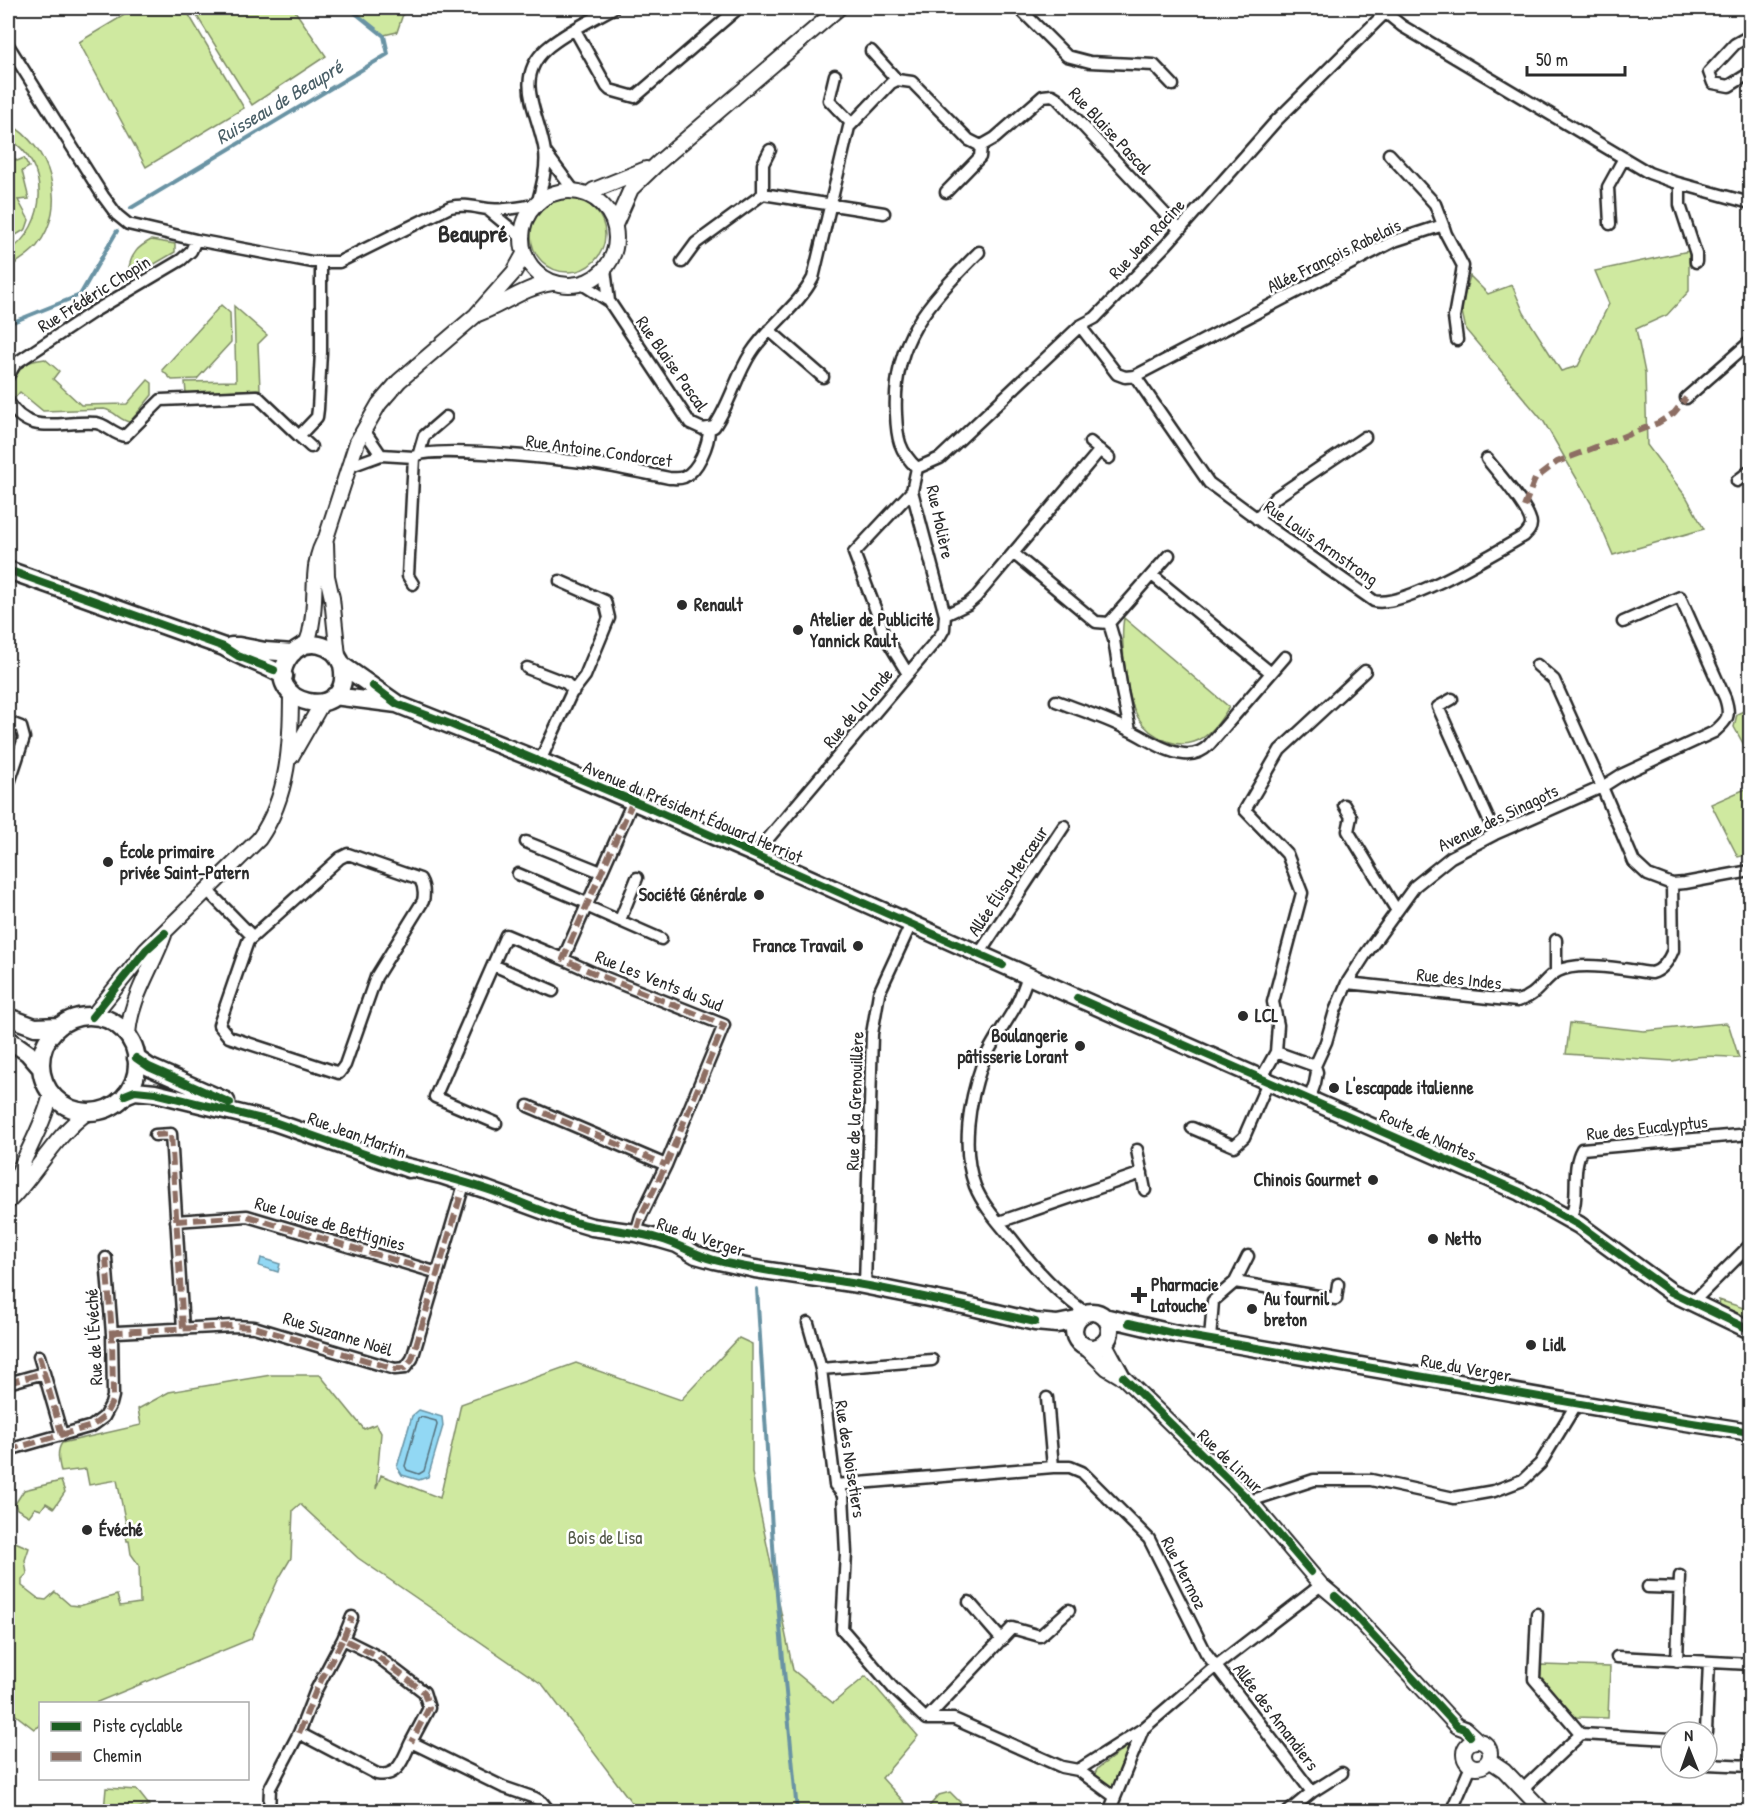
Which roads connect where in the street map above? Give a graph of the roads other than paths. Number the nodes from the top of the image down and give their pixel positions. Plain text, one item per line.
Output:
1 (613, 8) edge
2 (839, 8) edge
3 (735, 9) edge
4 (1023, 9) edge
5 (1382, 10) edge
6 (575, 30) junction
7 (1750, 44) edge
8 (8, 45) edge
9 (871, 51) dead end
10 (1750, 73) edge
11 (835, 75) dead end
12 (897, 80) junction
13 (1173, 85) dead end
14 (852, 124) junction
15 (981, 146) junction
16 (770, 150) dead end
17 (545, 152) junction
18 (1389, 154) dead end
19 (1624, 158) junction
20 (658, 163) junction
21 (1680, 184) junction
22 (946, 192) dead end
23 (581, 193) junction
24 (764, 195) junction
25 (537, 203) junction
26 (1750, 203) edge
27 (830, 206) junction
28 (487, 209) junction
29 (884, 213) dead end
30 (1610, 224) dead end
31 (615, 225) junction
32 (1443, 225) junction
33 (1179, 230) junction
34 (521, 237) junction
35 (196, 240) junction
36 (979, 252) dead end
37 (524, 254) junction
38 (682, 262) dead end
39 (1696, 262) dead end
40 (321, 263) junction
41 (605, 269) junction
42 (552, 283) junction
43 (582, 284) junction
44 (609, 301) junction
45 (476, 315) junction
46 (1080, 326) junction
47 (769, 330) junction
48 (1456, 340) dead end
49 (1750, 342) edge
50 (8, 376) edge
51 (1135, 376) junction
52 (824, 377) dead end
53 (1686, 398) dead end
54 (8, 401) edge
55 (446, 417) dead end
56 (709, 429) junction
57 (363, 431) junction
58 (299, 436) junction
59 (1365, 437) dead end
60 (1090, 442) dead end
61 (311, 447) dead end
62 (1100, 450) junction
63 (381, 455) junction
64 (416, 455) junction
65 (1109, 458) dead end
66 (1487, 459) dead end
67 (348, 467) junction
68 (917, 468) junction
69 (1750, 471) edge
70 (1737, 481) dead end
71 (912, 491) junction
72 (1257, 519) junction
73 (326, 538) junction
74 (1013, 553) junction
75 (1169, 555) dead end
76 (8, 570) edge
77 (1152, 575) junction
78 (560, 580) dead end
79 (413, 584) dead end
80 (945, 615) junction
81 (1623, 622) dead end
82 (1109, 623) junction
83 (224, 646) junction
84 (300, 649) junction
85 (1285, 657) dead end
86 (340, 660) junction
87 (1537, 665) dead end
88 (527, 668) dead end
89 (1270, 672) junction
90 (1365, 672) dead end
91 (908, 674) junction
92 (284, 676) junction
93 (574, 690) junction
94 (291, 693) junction
95 (328, 699) junction
96 (1452, 699) dead end
97 (1056, 702) dead end
98 (397, 704) junction
99 (8, 722) edge
100 (1130, 730) junction
101 (288, 761) junction
102 (540, 761) junction
103 (8, 786) edge
104 (1602, 787) junction
105 (633, 801) junction
106 (1344, 805) dead end
107 (1064, 826) dead end
108 (1495, 834) junction
109 (526, 842) dead end
110 (755, 854) junction
111 (1750, 871) edge
112 (602, 872) junction
113 (518, 874) dead end
114 (637, 878) dead end
115 (1672, 884) junction
116 (207, 890) junction
117 (587, 904) junction
118 (1397, 911) junction
119 (620, 920) junction
120 (911, 924) junction
121 (165, 933) junction
122 (252, 936) junction
123 (661, 939) dead end
124 (1556, 940) dead end
125 (979, 954) junction
126 (563, 959) junction
127 (493, 965) junction
128 (1556, 972) junction
129 (1028, 976) junction
130 (1347, 983) junction
131 (553, 991) dead end
132 (1077, 998) joint
133 (8, 1017) edge
134 (92, 1017) junction
135 (60, 1026) junction
136 (128, 1037) junction
137 (8, 1039) edge
138 (1276, 1052) junction
139 (136, 1058) junction
140 (1315, 1066) junction
141 (41, 1068) junction
142 (1264, 1080) junction
143 (51, 1094) junction
144 (125, 1095) junction
145 (1309, 1100) junction
146 (528, 1106) dead end
147 (88, 1112) junction
148 (274, 1122) junction
149 (496, 1123) dead end
150 (1192, 1128) dead end
151 (1750, 1134) edge
152 (155, 1135) dead end
153 (1137, 1150) dead end
154 (399, 1165) junction
155 (666, 1165) junction
156 (1142, 1173) junction
157 (1145, 1190) dead end
158 (462, 1191) junction
159 (8, 1202) edge
160 (1570, 1218) junction
161 (176, 1221) junction
162 (999, 1222) junction
163 (636, 1233) junction
164 (1750, 1245) edge
165 (696, 1255) junction
166 (1248, 1256) dead end
167 (106, 1258) dead end
168 (438, 1273) junction
169 (1235, 1282) junction
170 (1338, 1284) dead end
171 (865, 1286) junction
172 (1692, 1303) junction
173 (1082, 1316) junction
174 (1035, 1322) junction
175 (808, 1323) dead end
176 (183, 1329) junction
177 (1106, 1330) junction
178 (1750, 1330) edge
179 (112, 1334) junction
180 (1210, 1340) junction
181 (1081, 1343) junction
182 (39, 1356) dead end
183 (932, 1360) dead end
184 (821, 1369) junction
185 (44, 1373) junction
186 (1123, 1377) junction
187 (8, 1383) edge
188 (1047, 1398) dead end
189 (1577, 1403) junction
190 (1750, 1432) edge
191 (62, 1435) junction
192 (8, 1450) edge
193 (1053, 1467) junction
194 (835, 1485) junction
195 (1250, 1501) junction
196 (1680, 1576) dead end
197 (1321, 1585) junction
198 (1648, 1587) dead end
199 (1680, 1588) junction
200 (969, 1602) dead end
201 (1069, 1610) dead end
202 (1537, 1614) dead end
203 (352, 1617) dead end
204 (343, 1639) junction
205 (1002, 1640) junction
206 (1617, 1657) dead end
207 (1677, 1661) junction
208 (1709, 1662) junction
209 (1750, 1664) edge
210 (1216, 1666) junction
211 (926, 1719) junction
212 (1707, 1720) edge
213 (1144, 1728) junction
214 (299, 1734) junction
215 (1581, 1734) junction
216 (1659, 1738) edge
217 (411, 1742) junction
218 (1472, 1745) junction
219 (1489, 1760) junction
220 (1719, 1765) edge
221 (1471, 1766) junction
222 (1750, 1766) edge
223 (1078, 1770) junction
224 (1342, 1773) dead end
225 (1523, 1789) junction
226 (1312, 1792) junction
227 (1115, 1797) junction
228 (269, 1812) edge
229 (550, 1812) edge
230 (1109, 1812) edge
231 (1288, 1812) edge
232 (1451, 1812) edge
233 (1544, 1812) edge

1 - 6 street
2 - 20 street
3 - 6 street
4 - 13 street
5 - 19 street
5 - 33 street, Rue Jean Racine
6 - 17 street
7 - 10 street
8 - 35 street
9 - 12 street
11 - 14 street
12 - 14 street, Rue Blaise Pascal
12 - 15 street
14 - 27 street, Rue Blaise Pascal
15 - 22 street, Rue Blaise Pascal
15 - 33 street, Rue Blaise Pascal
16 - 24 street
17 - 23 street
17 - 25 street
18 - 32 street
19 - 21 street
19 - 30 street
20 - 23 street
20 - 31 street
21 - 26 street
21 - 39 street
23 - 25 street
23 - 31 street
24 - 27 street
24 - 38 street
25 - 28 street
25 - 34 street
27 - 29 street
27 - 47 street, Rue Blaise Pascal
28 - 34 street
28 - 40 street
31 - 41 street
32 - 48 street
32 - 51 street, Allée François Rabelais
33 - 46 street, Rue Jean Racine
34 - 37 street
35 - 40 street
35 - 50 street, Rue Frédéric Chopin
36 - 68 street, Rue Molière
37 - 42 street
37 - 45 street
40 - 58 street
41 - 43 street
41 - 44 street, Rue Blaise Pascal
42 - 43 street
42 - 45 street
43 - 44 street, Rue Blaise Pascal
44 - 56 street, Rue Blaise Pascal
45 - 57 street
46 - 51 street
46 - 68 street, Rue Jean Racine
47 - 52 street
47 - 56 street, Rue Blaise Pascal
49 - 53 street
51 - 72 street, Rue Louis Armstrong
54 - 58 street
55 - 64 street
56 - 64 street, Rue Antoine Condorcet
57 - 63 street
57 - 67 street
58 - 61 street
59 - 72 street
60 - 62 street
62 - 65 street
62 - 74 street
63 - 64 street, Rue Antoine Condorcet
63 - 67 street, Rue Antoine Condorcet
64 - 79 street
66 - 72 street, Rue Louis Armstrong
67 - 73 street
68 - 71 street, Rue Molière
69 - 70 street
71 - 80 street, Rue Molière
71 - 91 street
73 - 84 street
73 - 86 street
74 - 80 street
74 - 82 street
75 - 77 street
76 - 83 main road
77 - 82 street
77 - 89 street
78 - 93 street
80 - 91 street, Rue de la Lande
81 - 104 street, Avenue des Sinagots
82 - 100 street
83 - 84 main road
83 - 92 main road
84 - 86 main road
84 - 92 main road
85 - 89 street
86 - 95 main road
86 - 98 main road, Avenue du Président Édouard Herriot
87 - 104 street
88 - 93 street
89 - 100 street
90 - 138 street
91 - 110 street, Rue de la Lande
92 - 94 main road
93 - 102 street
94 - 95 main road
94 - 101 street
95 - 98 main road, Avenue du Président Édouard Herriot
95 - 101 street
96 - 108 street
97 - 100 street
98 - 102 main road, Avenue du Président Édouard Herriot
99 - 103 street
101 - 116 street
102 - 105 main road, Avenue du Président Édouard Herriot
104 - 108 street, Avenue des Sinagots
104 - 115 street
105 - 110 main road, Avenue du Président Édouard Herriot
105 - 112 street
106 - 118 street
107 - 125 street, Allée Élisa Mercœur
108 - 118 street, Avenue des Sinagots
109 - 112 street
110 - 120 main road, Avenue du Président Édouard Herriot
111 - 115 street
112 - 117 street
113 - 117 street
114 - 119 street
115 - 128 street
116 - 121 street
116 - 122 street
117 - 119 street
117 - 126 street
118 - 130 street, Avenue des Sinagots
119 - 123 street
120 - 125 main road, Avenue du Président Édouard Herriot
120 - 171 street, Rue de la Grenouillère
121 - 134 street
121 - 136 street
122 - 122 street
124 - 128 street
125 - 129 main road, Avenue du Président Édouard Herriot
126 - 127 street
126 - 155 street, Rue Les Vents du Sud
127 - 131 street
127 - 149 street
128 - 130 street, Rue des Indes
129 - 132 main road, Avenue du Président Édouard Herriot
129 - 162 street
130 - 140 street, Avenue des Sinagots
132 - 142 main road, Route de Nantes
133 - 135 main road
134 - 135 main road
134 - 136 main road
135 - 141 main road
136 - 139 main road
137 - 141 main road
138 - 140 street
138 - 142 street
139 - 144 main road
139 - 148 main road, Rue Jean Martin
140 - 145 street, Avenue des Sinagots
141 - 143 main road
142 - 145 main road, Route de Nantes
142 - 150 street
143 - 147 main road
143 - 159 street
144 - 147 main road
144 - 148 main road, Rue Jean Martin
145 - 160 main road, Route de Nantes
146 - 155 street
147 - 159 street
148 - 154 main road, Rue Jean Martin
151 - 160 street, Rue des Eucalyptus
152 - 161 street
153 - 156 street
154 - 158 main road, Rue Jean Martin
154 - 163 main road, Rue du Verger
155 - 163 street, Rue Les Vents du Sud
156 - 157 street
156 - 162 street
158 - 165 main road, Rue Jean Martin
158 - 168 street, Rue Suzanne Noël
160 - 172 main road, Route de Nantes
161 - 168 street, Rue Louise de Bettignies
161 - 176 street
162 - 173 street
163 - 165 main road, Rue du Verger
164 - 172 street
165 - 171 main road, Rue du Verger
166 - 169 street
167 - 179 street, Rue de l'Évéché
168 - 176 street, Rue Suzanne Noël
169 - 170 street
169 - 180 street
171 - 174 main road, Rue du Verger
172 - 178 main road, Route de Nantes
173 - 174 main road, Rue du Verger
173 - 177 main road
173 - 181 main road
174 - 181 main road, Rue du Verger
175 - 184 street, Rue des Noisetiers
176 - 179 street, Rue Suzanne Noël
177 - 180 main road, Rue du Verger
177 - 181 main road
177 - 186 street, Rue de Limur
179 - 191 street, Rue de l'Évéché
180 - 189 main road, Rue du Verger
181 - 186 street, Rue de Limur
182 - 185 street
183 - 184 street
184 - 194 street, Rue des Noisetiers
185 - 187 street
185 - 191 street
186 - 195 street, Rue de Limur
188 - 193 street
189 - 190 main road, Rue du Verger
189 - 195 street
191 - 192 street, Rue de l'Évéché
193 - 194 street, Rue Mermoz
193 - 210 street, Rue Mermoz
194 - 211 street, Rue des Noisetiers
195 - 197 street, Rue de Limur
196 - 199 street
197 - 210 street
197 - 218 street, Rue de Limur
198 - 199 street
199 - 207 street
200 - 205 street
201 - 205 street
202 - 215 street
203 - 204 street
204 - 214 street
204 - 217 street
205 - 211 street
206 - 207 street
207 - 208 street
208 - 209 street
208 - 212 street
210 - 213 street
210 - 226 street, Allée des Amandiers
211 - 223 street
213 - 223 street
213 - 227 street
214 - 217 street
214 - 228 street
215 - 216 street
215 - 225 street
217 - 229 street
218 - 219 street, Rue de Limur
218 - 221 street
219 - 221 street
219 - 225 street, Rue de Limur
220 - 222 street
221 - 232 street
223 - 227 street
224 - 226 street
225 - 233 street, Rue de Limur
226 - 231 street, Allée des Amandiers
227 - 230 street

